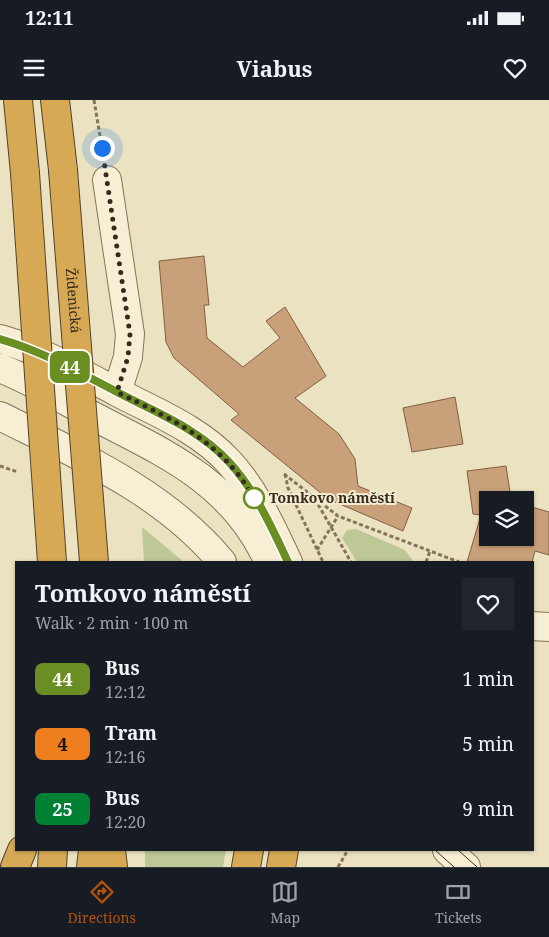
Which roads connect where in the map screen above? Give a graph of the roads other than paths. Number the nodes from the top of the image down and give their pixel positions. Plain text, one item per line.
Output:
1 (18, 100) edge
2 (56, 100) edge
3 (107, 180) road end
4 (0, 339) edge
5 (0, 368) edge
6 (0, 384) edge
7 (117, 392) junction
8 (0, 416) edge
9 (52, 561) edge
10 (94, 561) edge
11 (221, 561) edge
12 (252, 561) edge
13 (268, 561) edge
14 (288, 561) edge
15 (534, 626) edge
16 (549, 627) edge
17 (22, 851) edge
18 (53, 851) edge
19 (93, 851) edge
20 (111, 851) edge
21 (249, 851) edge
22 (284, 851) edge
23 (448, 851) edge
24 (15, 867) edge
25 (52, 867) edge
26 (91, 867) edge
27 (113, 867) edge
28 (246, 867) edge
29 (281, 867) edge
30 (466, 867) edge

1 - 9 highway, bridge
2 - 10 highway, Židenická, bridge
3 - 7 street
4 - 7 street
5 - 13 street
6 - 12 street
7 - 14 street
8 - 11 street
15 - 16 street
17 - 24 highway
18 - 25 highway
19 - 26 highway
20 - 27 highway
21 - 28 highway
22 - 29 highway
23 - 30 street

